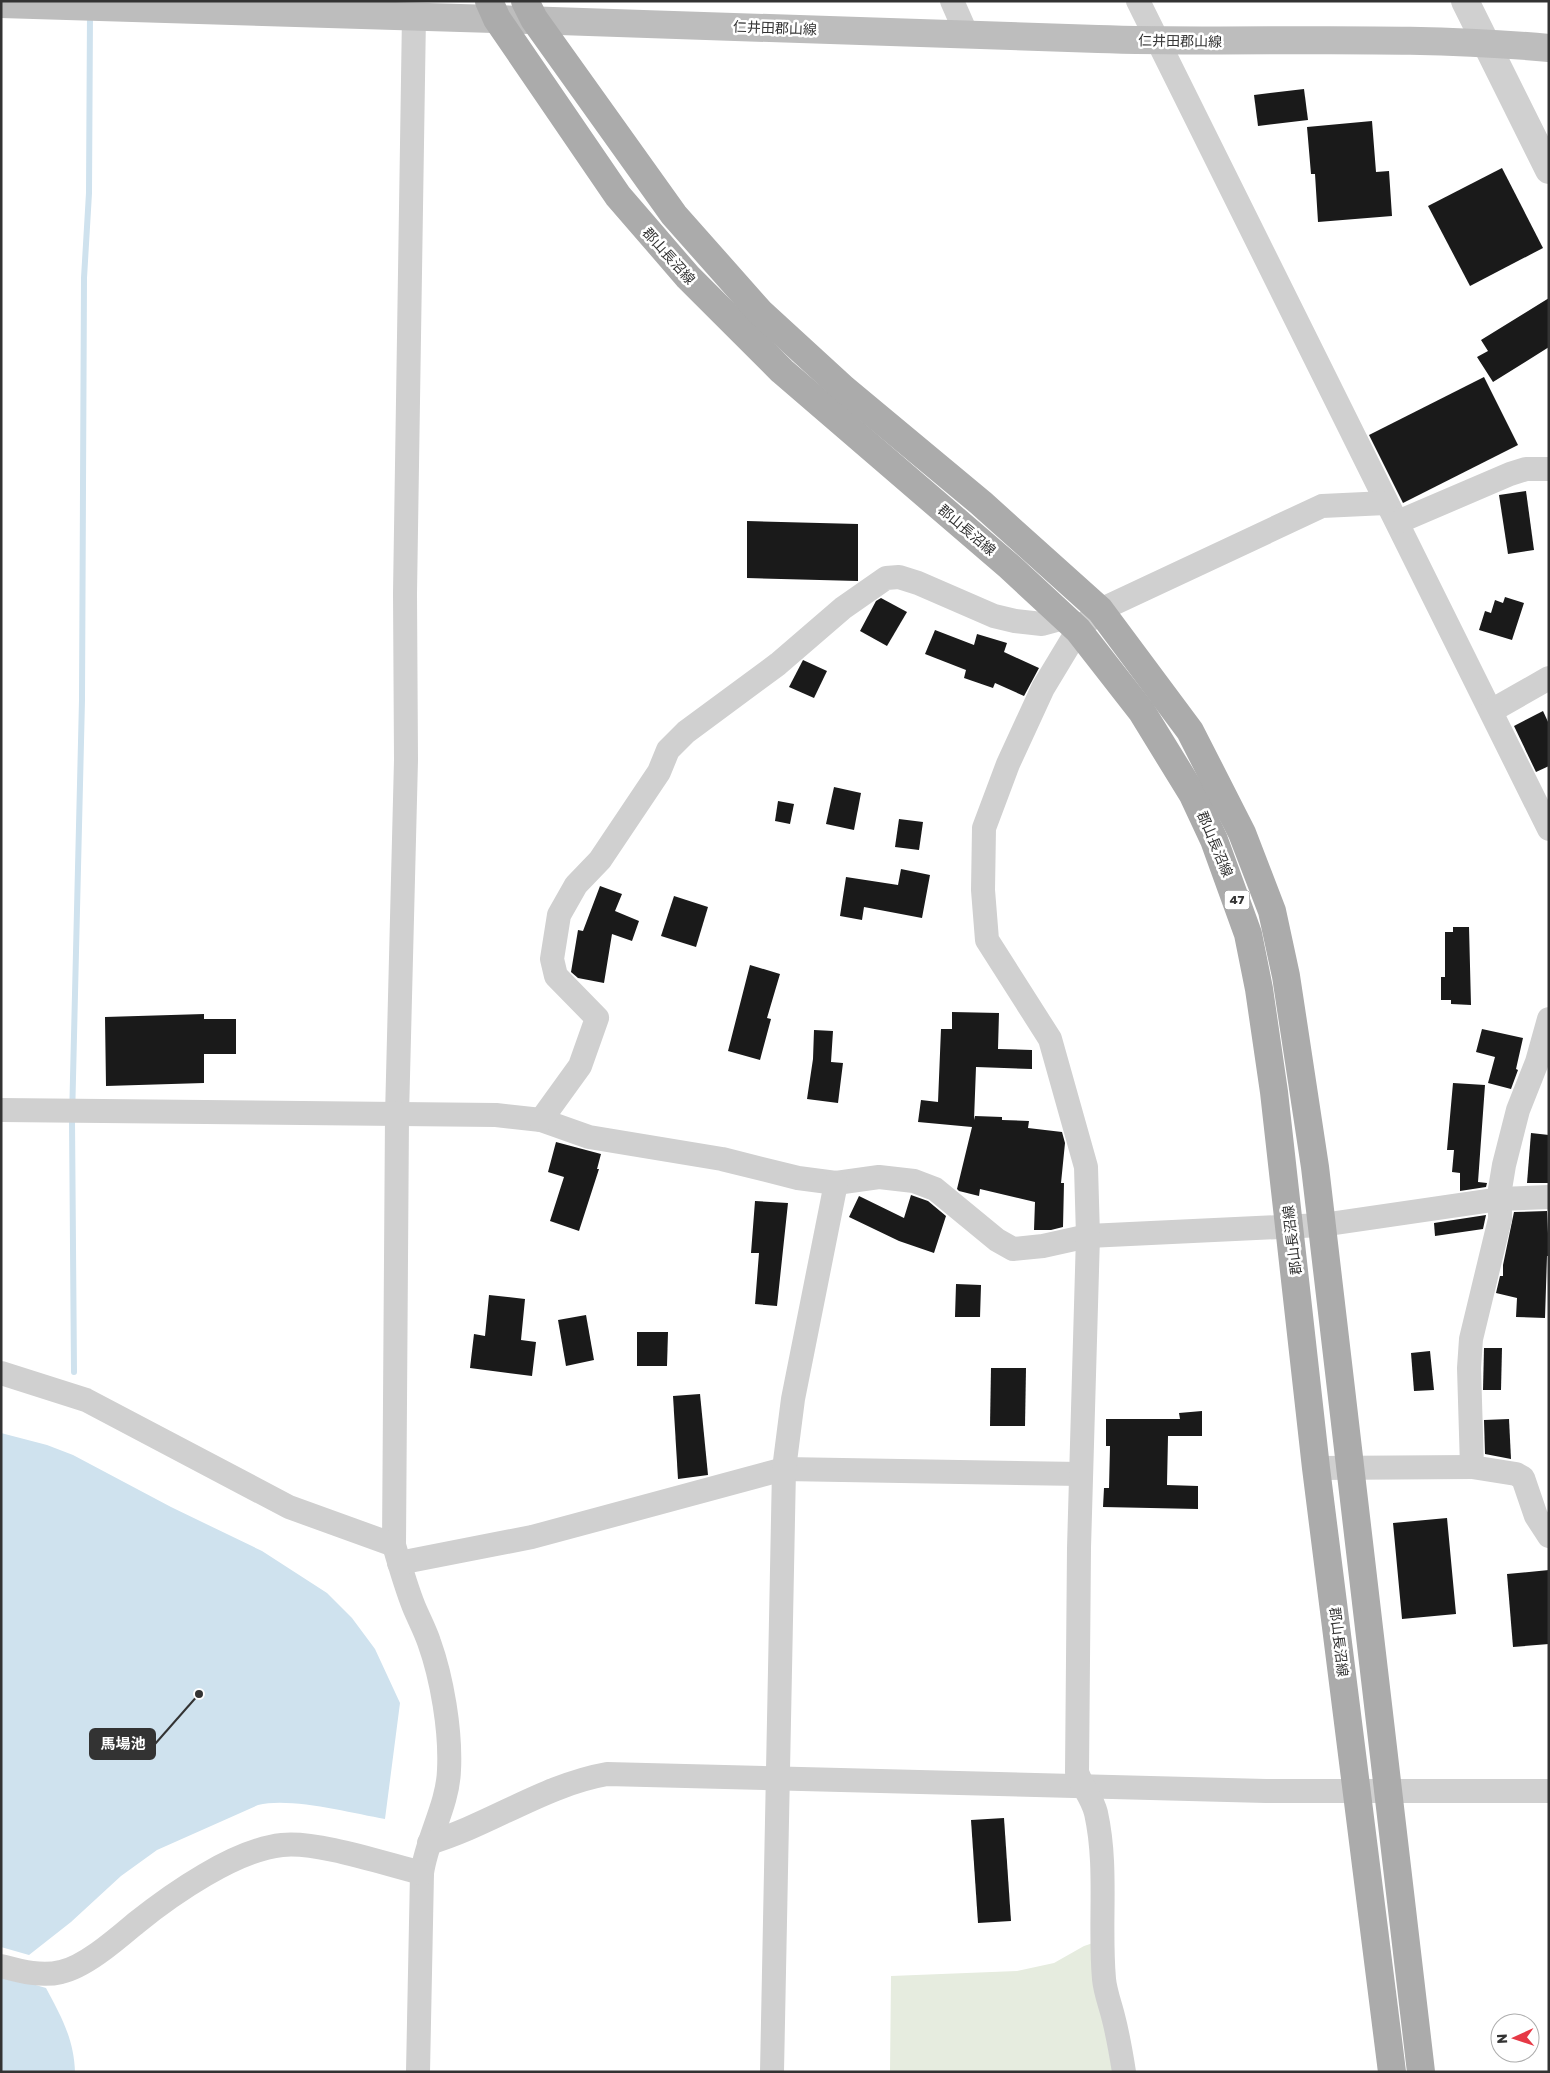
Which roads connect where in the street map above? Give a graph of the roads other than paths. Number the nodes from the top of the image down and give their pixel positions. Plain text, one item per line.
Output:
1 (952, 1) edge
2 (1138, 1) edge
3 (1465, 1) edge
4 (1, 4) edge
5 (493, 10) edge
6 (529, 10) edge
7 (414, 15) junction
8 (968, 35) junction
9 (1157, 41) junction
10 (1486, 42) junction
11 (1549, 48) edge
12 (1549, 170) edge
13 (1549, 469) edge
14 (1392, 512) junction
15 (1100, 610) junction
16 (1071, 624) junction
17 (1549, 678) edge
18 (1491, 711) junction
19 (1549, 829) edge
20 (1549, 1019) edge
21 (1, 1110) edge
22 (397, 1116) junction
23 (541, 1120) junction
24 (836, 1183) junction
25 (1549, 1197) edge
26 (1500, 1199) junction
27 (1322, 1225) junction
28 (1290, 1226) junction
29 (1088, 1236) junction
30 (1, 1374) edge
31 (1316, 1468) junction
32 (1349, 1468) junction
33 (1472, 1468) junction
34 (784, 1469) junction
35 (1081, 1474) junction
36 (1549, 1536) edge
37 (396, 1554) junction
38 (779, 1778) junction
39 (1082, 1787) junction
40 (1387, 1790) junction
41 (1358, 1791) junction
42 (1549, 1791) edge
43 (429, 1843) junction
44 (422, 1873) junction
45 (1, 1966) edge
46 (418, 2072) edge
47 (772, 2072) edge
48 (1124, 2072) edge
49 (1392, 2072) edge
50 (1421, 2072) edge

1 - 8 street
2 - 9 street
3 - 10 street
4 - 7 main road, 仁井田郡山線
5 - 6 main road, 仁井田郡山線
5 - 7 main road, 仁井田郡山線
5 - 16 main road, 郡山長沼線 / 47
6 - 8 main road, 仁井田郡山線
6 - 15 main road, 郡山長沼線 / 47
7 - 22 street
8 - 9 main road, 仁井田郡山線
9 - 10 main road, 仁井田郡山線
9 - 14 street
10 - 11 main road, 仁井田郡山線
10 - 12 street
13 - 14 street
14 - 15 street
14 - 18 street
15 - 16 street
15 - 27 main road, 郡山長沼線 / 47
16 - 23 street
16 - 28 main road, 郡山長沼線 / 47
16 - 29 street
17 - 18 street
18 - 19 street
20 - 26 street
21 - 22 street
22 - 23 street
22 - 37 street
23 - 24 street
24 - 29 street
24 - 34 street
25 - 26 street
26 - 27 street
26 - 33 street
27 - 28 street
27 - 32 main road, 郡山長沼線 / 47
28 - 29 street
28 - 31 main road, 郡山長沼線 / 47
29 - 35 street
30 - 37 street
31 - 32 street
31 - 41 main road, 郡山長沼線 / 47
32 - 33 street
32 - 40 main road, 郡山長沼線 / 47
33 - 36 street
34 - 35 street
34 - 37 street
34 - 38 street
35 - 39 street
37 - 43 street
38 - 39 street
38 - 43 street
38 - 47 street
39 - 41 street
39 - 48 street
40 - 41 street
40 - 42 street
40 - 50 main road, 郡山長沼線 / 47
41 - 49 main road, 郡山長沼線 / 47
43 - 44 street
44 - 45 street
44 - 46 street

